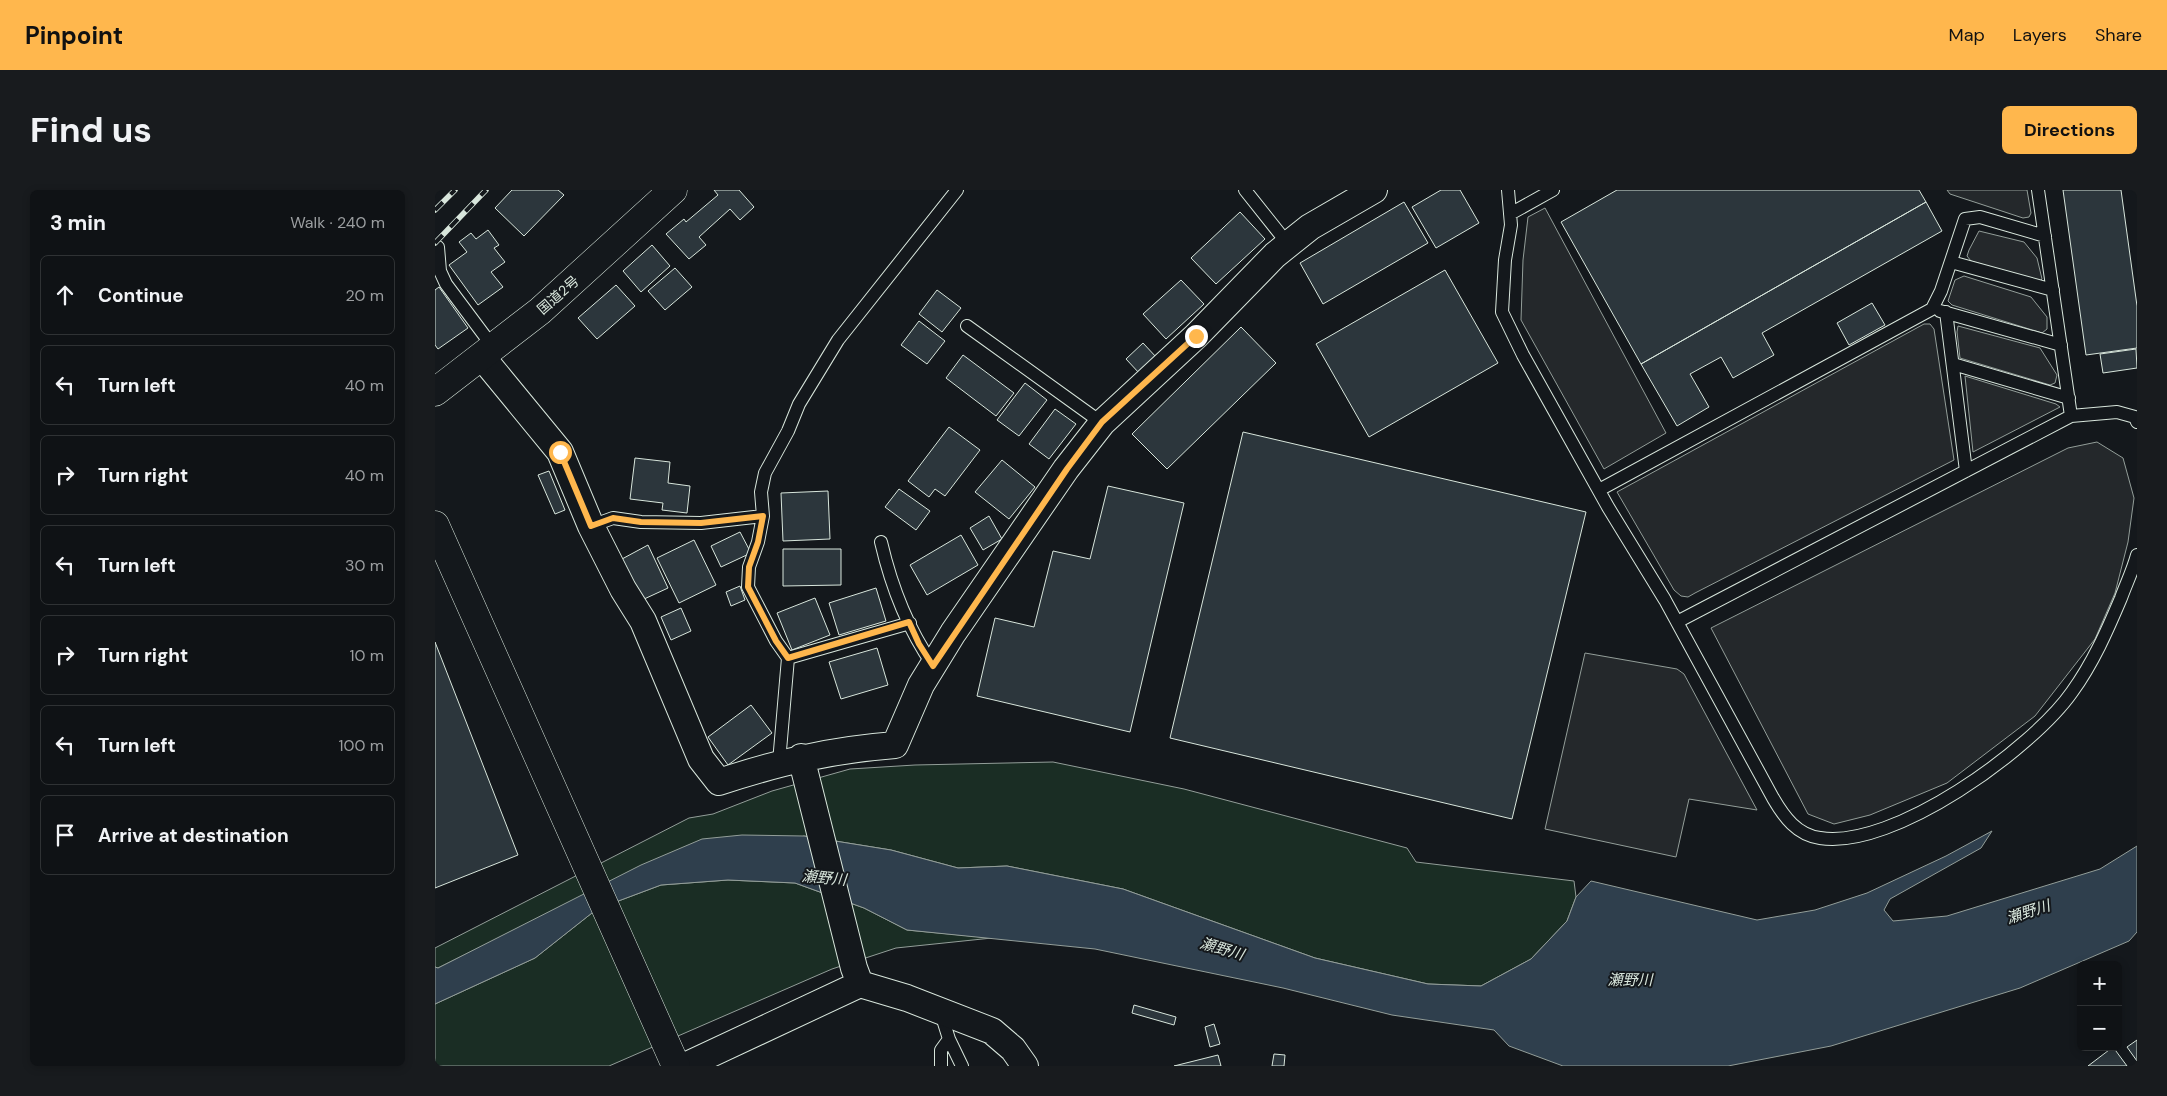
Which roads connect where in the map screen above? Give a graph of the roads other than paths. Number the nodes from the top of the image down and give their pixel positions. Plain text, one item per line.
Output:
1 (673, 190) edge
2 (957, 190) edge
3 (1245, 190) edge
4 (1374, 190) edge
5 (1508, 190) edge
6 (1553, 190) edge
7 (2038, 190) edge
8 (1510, 214) junction
9 (2045, 236) junction
10 (1288, 244) junction
11 (438, 247) dead end
12 (1951, 262) junction
13 (2053, 290) junction
14 (1933, 308) junction
15 (1947, 312) junction
16 (967, 326) dead end
17 (2061, 345) junction
18 (487, 352) junction
19 (1953, 364) junction
20 (435, 392) edge
21 (2069, 398) junction
22 (2071, 416) junction
23 (1102, 422) junction
24 (2137, 422) edge
25 (1966, 471) junction
26 (1599, 490) junction
27 (763, 516) junction
28 (435, 525) edge
29 (591, 526) junction
30 (881, 542) dead end
31 (2137, 555) edge
32 (909, 622) junction
33 (1677, 622) junction
34 (788, 658) junction
35 (933, 666) junction
36 (794, 762) junction
37 (857, 976) junction
38 (940, 1010) junction
39 (949, 1039) junction
40 (676, 1066) edge
41 (685, 1066) edge
42 (941, 1066) edge
43 (962, 1066) edge
44 (1025, 1066) edge

1 - 18 main road, 国道2号
2 - 27 lane
3 - 10 lane
4 - 10 street
5 - 8 lane
6 - 8 lane
7 - 9 lane
8 - 26 lane
9 - 12 lane
9 - 13 lane
10 - 23 street
11 - 18 lane
12 - 13 lane
12 - 14 lane
13 - 17 lane
14 - 15 lane
14 - 26 lane
15 - 17 lane
15 - 19 lane
16 - 23 lane
17 - 21 lane
18 - 20 main road, 国道2号
18 - 29 street
19 - 21 lane
19 - 25 lane
21 - 22 lane
22 - 24 lane
22 - 25 lane
23 - 35 street
25 - 33 lane
26 - 33 lane
27 - 29 lane
27 - 34 lane
28 - 40 main road
29 - 36 street
30 - 32 lane
31 - 33 lane
32 - 34 lane
32 - 35 lane
34 - 36 lane
35 - 36 street
36 - 37 street
37 - 38 street
37 - 41 street
38 - 39 lane
38 - 44 street
39 - 42 lane
39 - 43 lane

